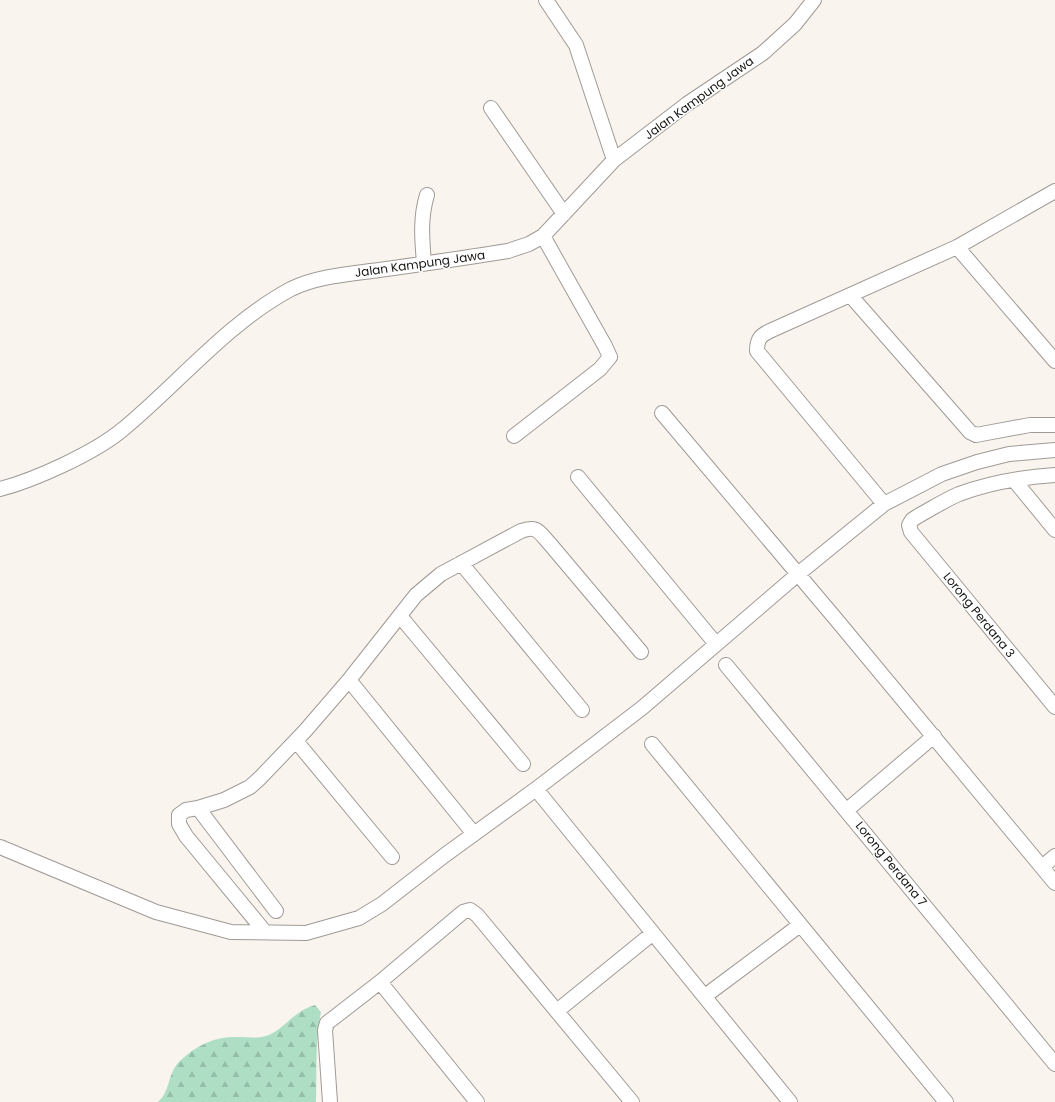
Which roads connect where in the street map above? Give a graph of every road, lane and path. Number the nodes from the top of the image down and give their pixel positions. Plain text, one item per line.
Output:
1 (546, 0) edge
2 (814, 0) edge
3 (491, 108) dead end
4 (614, 160) junction
5 (1055, 191) edge
6 (427, 195) dead end
7 (564, 214) junction
8 (543, 236) junction
9 (957, 247) junction
10 (424, 263) junction
11 (850, 295) junction
12 (1055, 361) edge
13 (662, 413) dead end
14 (1055, 425) edge
15 (514, 436) dead end
16 (1055, 450) edge
17 (1055, 475) edge
18 (578, 477) dead end
19 (1014, 480) junction
20 (0, 489) edge
21 (884, 504) junction
22 (1055, 530) edge
23 (461, 563) junction
24 (798, 574) junction
25 (400, 616) junction
26 (716, 644) junction
27 (641, 652) dead end
28 (726, 665) dead end
29 (349, 680) junction
30 (1055, 707) edge
31 (582, 710) dead end
32 (934, 736) junction
33 (296, 741) junction
34 (652, 744) dead end
35 (523, 764) dead end
36 (536, 789) junction
37 (198, 808) junction
38 (847, 810) junction
39 (474, 834) junction
40 (0, 847) edge
41 (1055, 856) edge
42 (392, 857) dead end
43 (1042, 867) junction
44 (1055, 883) edge
45 (276, 911) dead end
46 (800, 925) junction
47 (265, 932) junction
48 (653, 933) junction
49 (380, 982) junction
50 (705, 996) junction
51 (557, 1010) junction
52 (1055, 1064) edge
53 (330, 1102) edge
54 (477, 1102) edge
55 (632, 1102) edge
56 (790, 1102) edge
57 (946, 1102) edge

1 - 4 street
2 - 4 street, Jalan Kampung Jawa
3 - 7 street
4 - 7 street, Jalan Kampung Jawa
5 - 9 street
6 - 10 street
7 - 8 street, Jalan Kampung Jawa
8 - 10 street, Jalan Kampung Jawa
8 - 15 street
9 - 11 street
9 - 12 street
10 - 20 street, Jalan Kampung Jawa
11 - 14 street
11 - 21 street
13 - 24 street
16 - 21 street
17 - 19 street
18 - 26 street
19 - 22 street
19 - 30 street, Lorong Perdana 3
21 - 24 street
23 - 25 street
23 - 27 street
23 - 31 street
24 - 26 street
24 - 32 street
25 - 29 street
25 - 35 street
26 - 36 street
28 - 38 street, Lorong Perdana 7
29 - 33 street
29 - 39 street
32 - 38 street
32 - 43 street
33 - 37 street
33 - 42 street
34 - 46 street
36 - 39 street
36 - 48 street
37 - 45 street
37 - 47 street
38 - 52 street, Lorong Perdana 7
39 - 47 street
40 - 47 street
41 - 43 street
43 - 44 street
46 - 50 street
46 - 57 street
48 - 50 street
48 - 51 street
49 - 51 street
49 - 53 street
49 - 54 street
50 - 56 street
51 - 55 street

